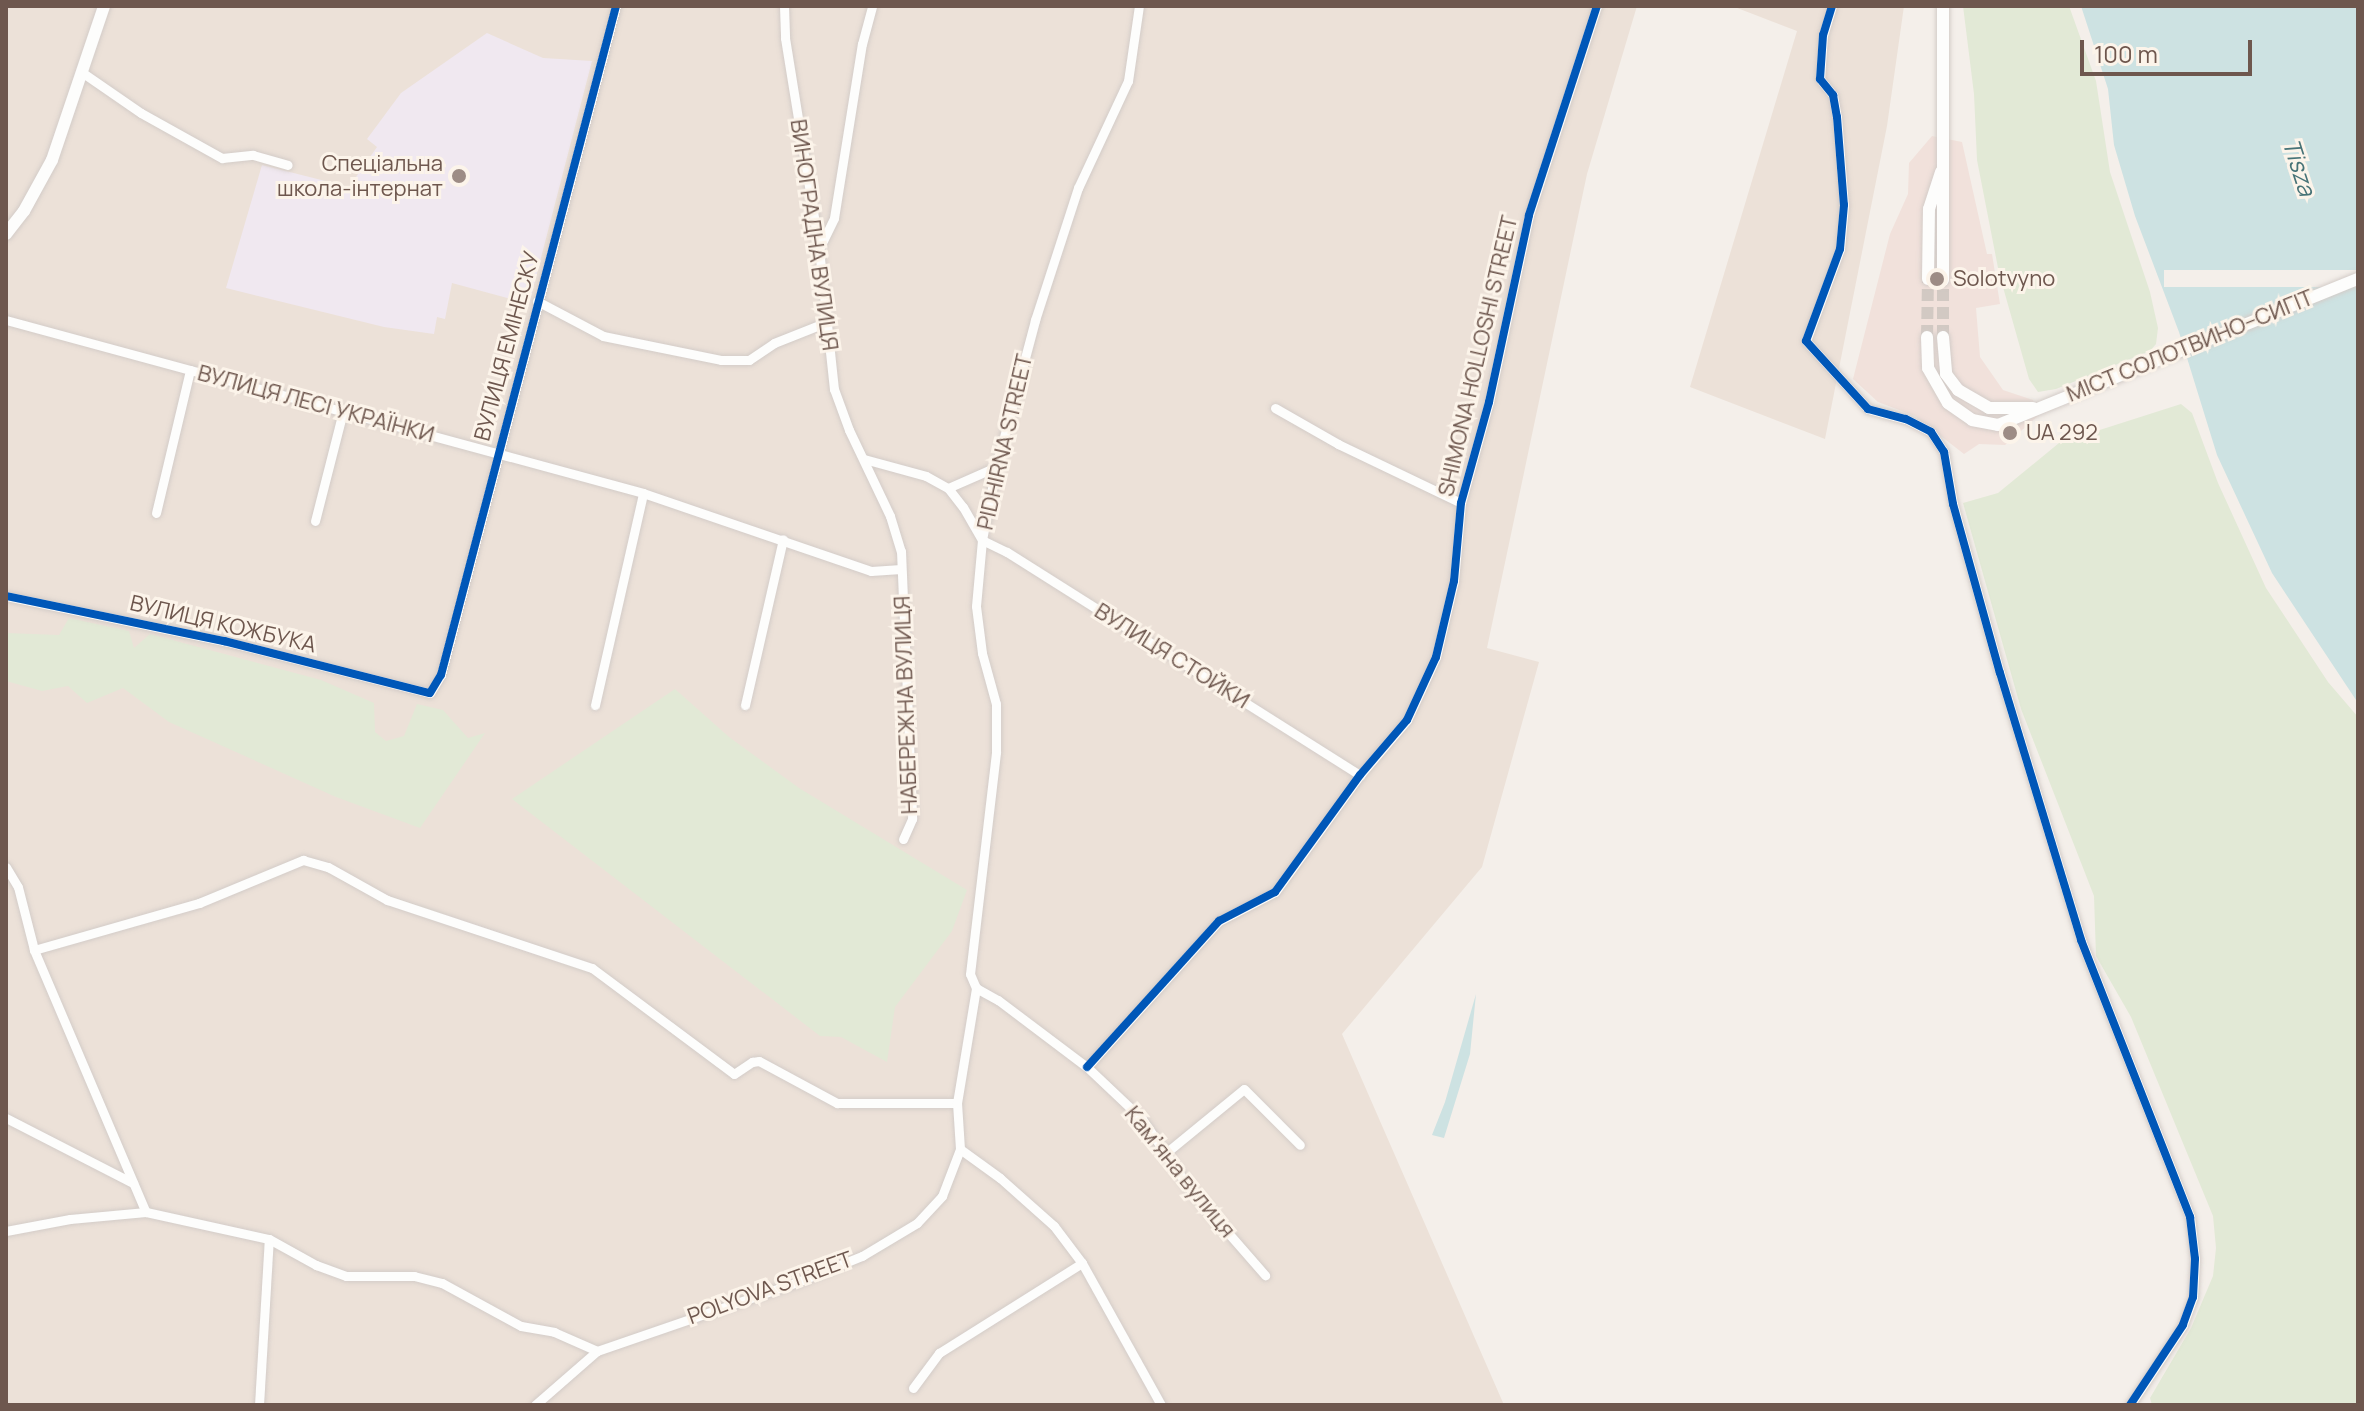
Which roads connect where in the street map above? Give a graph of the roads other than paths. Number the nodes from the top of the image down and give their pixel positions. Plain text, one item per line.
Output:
1 (104, 6) edge
2 (616, 6) edge
3 (784, 6) edge
4 (1139, 6) edge
5 (1597, 6) edge
6 (1832, 6) edge
7 (1943, 6) edge
8 (868, 7) edge
9 (83, 73) junction
10 (1945, 161) junction
11 (288, 165) dead end
12 (6, 234) edge
13 (819, 249) junction
14 (1928, 279) tunnel mouth
15 (2358, 279) edge
16 (1943, 280) tunnel mouth
17 (537, 301) junction
18 (6, 320) edge
19 (827, 322) junction
20 (1927, 337) tunnel mouth
21 (1943, 337) tunnel mouth
22 (190, 370) junction
23 (2040, 406) junction
24 (1275, 408) dead end
25 (343, 411) junction
26 (497, 453) junction
27 (864, 459) junction
28 (996, 467) junction
29 (948, 488) junction
30 (643, 493) junction
31 (1461, 503) junction
32 (156, 513) dead end
33 (315, 521) dead end
34 (783, 539) junction
35 (982, 540) junction
36 (901, 569) junction
37 (6, 596) edge
38 (430, 693) joint
39 (595, 705) dead end
40 (745, 705) dead end
41 (1360, 775) junction
42 (903, 839) dead end
43 (6, 867) edge
44 (34, 950) junction
45 (976, 988) junction
46 (1087, 1067) junction
47 (957, 1103) junction
48 (6, 1118) edge
49 (1300, 1145) dead end
50 (960, 1149) junction
51 (1167, 1152) junction
52 (133, 1183) junction
53 (146, 1212) junction
54 (6, 1231) edge
55 (269, 1239) junction
56 (1082, 1263) junction
57 (1265, 1275) dead end
58 (597, 1351) junction
59 (913, 1388) dead end
60 (259, 1405) edge
61 (535, 1405) edge
62 (1161, 1405) edge
63 (2130, 1405) edge

1 - 9 street
2 - 17 street, ВУЛИЦЯ ЕМІНЕСКУ
3 - 13 street, ВИНОГРАДНА ВУЛИЦЯ
4 - 28 street, PIDHIRNA STREET
5 - 31 street, SHIMONA HOLLOSHI STREET
6 - 63 street
7 - 10 street
8 - 13 street
9 - 11 street
9 - 12 street
10 - 14 street
10 - 16 street
13 - 19 street, ВИНОГРАДНА ВУЛИЦЯ
15 - 23 street, МІСТ СОЛОТВИНО–СИГІТ
17 - 19 street
17 - 26 street, ВУЛИЦЯ ЕМІНЕСКУ
18 - 22 street, ВУЛИЦЯ ЛЕСІ УКРАЇНКИ
19 - 27 street, ВИНОГРАДНА ВУЛИЦЯ
20 - 23 street, МІСТ СОЛОТВИНО–СИГІТ
21 - 23 street
22 - 25 street, ВУЛИЦЯ ЛЕСІ УКРАЇНКИ
22 - 32 street
24 - 31 street
25 - 26 street, ВУЛИЦЯ ЛЕСІ УКРАЇНКИ
25 - 33 street
26 - 30 street, ВУЛИЦЯ ЛЕСІ УКРАЇНКИ
26 - 38 street, ВУЛИЦЯ ЕМІНЕСКУ
27 - 29 street
27 - 36 street, ВИНОГРАДНА ВУЛИЦЯ
28 - 29 street
28 - 35 street, PIDHIRNA STREET
29 - 35 street
30 - 34 street, ВУЛИЦЯ ЛЕСІ УКРАЇНКИ
30 - 39 street
31 - 41 street, SHIMONA HOLLOSHI STREET
34 - 36 street, ВУЛИЦЯ ЛЕСІ УКРАЇНКИ
34 - 40 street
35 - 41 street, ВУЛИЦЯ СТОЙКИ
35 - 45 street, PIDHIRNA STREET
36 - 42 street, НАБЕРЕЖНА ВУЛИЦЯ
37 - 38 street, ВУЛИЦЯ КОЖБУКА
41 - 46 street, SHIMONA HOLLOSHI STREET
43 - 44 street
44 - 47 street
44 - 52 street
45 - 46 street, Камʼяна вулиця
45 - 47 street, POLYOVA STREET
46 - 51 street, Камʼяна вулиця
47 - 50 street, POLYOVA STREET
48 - 52 street
49 - 51 street
50 - 56 street
50 - 58 street, POLYOVA STREET
51 - 57 street, Камʼяна вулиця
52 - 53 street
53 - 54 street
53 - 55 street
55 - 58 street
55 - 60 street
56 - 59 street
56 - 62 street
58 - 61 street, POLYOVA STREET

